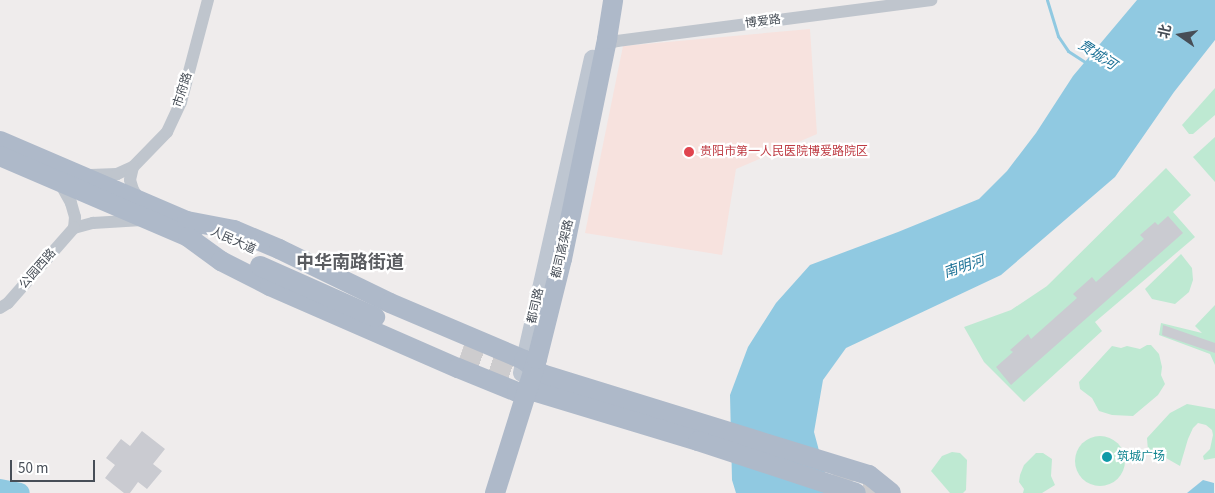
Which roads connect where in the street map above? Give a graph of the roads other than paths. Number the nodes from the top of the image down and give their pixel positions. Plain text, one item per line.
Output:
1 (208, 0) edge
2 (604, 0) edge
3 (613, 0) edge
4 (623, 0) edge
5 (931, 0) edge
6 (616, 41) junction
7 (596, 47) junction
8 (0, 141) edge
9 (0, 156) edge
10 (133, 167) junction
11 (69, 178) junction
12 (144, 211) junction
13 (74, 228) junction
14 (187, 229) junction
15 (0, 308) edge
16 (460, 354) tunnel mouth
17 (524, 360) junction
18 (532, 386) junction
19 (696, 432) junction
20 (485, 493) edge
21 (495, 493) edge
22 (504, 493) edge
23 (856, 493) edge
24 (891, 493) edge

1 - 10 street, 市府路
2 - 7 main road, 都司路
3 - 21 main road, 都司高架路, bridge
4 - 6 main road, 都司路
5 - 6 street, 博爱路
6 - 7 street, 博爱路
6 - 18 main road, 都司路
7 - 17 main road, 都司路
8 - 11 main road, 人民大道
9 - 11 main road, 人民大道
10 - 11 street
10 - 12 street
11 - 12 main road, 人民大道
11 - 13 street
12 - 13 street
12 - 14 main road, 人民大道
13 - 15 street, 公园西路
14 - 16 main road, 人民大道
14 - 17 main road
14 - 18 main road
17 - 18 main road
17 - 18 main road, 都司路
18 - 19 main road
18 - 20 main road, 都司路
18 - 22 main road, 都司路
19 - 23 main road
19 - 24 main road

